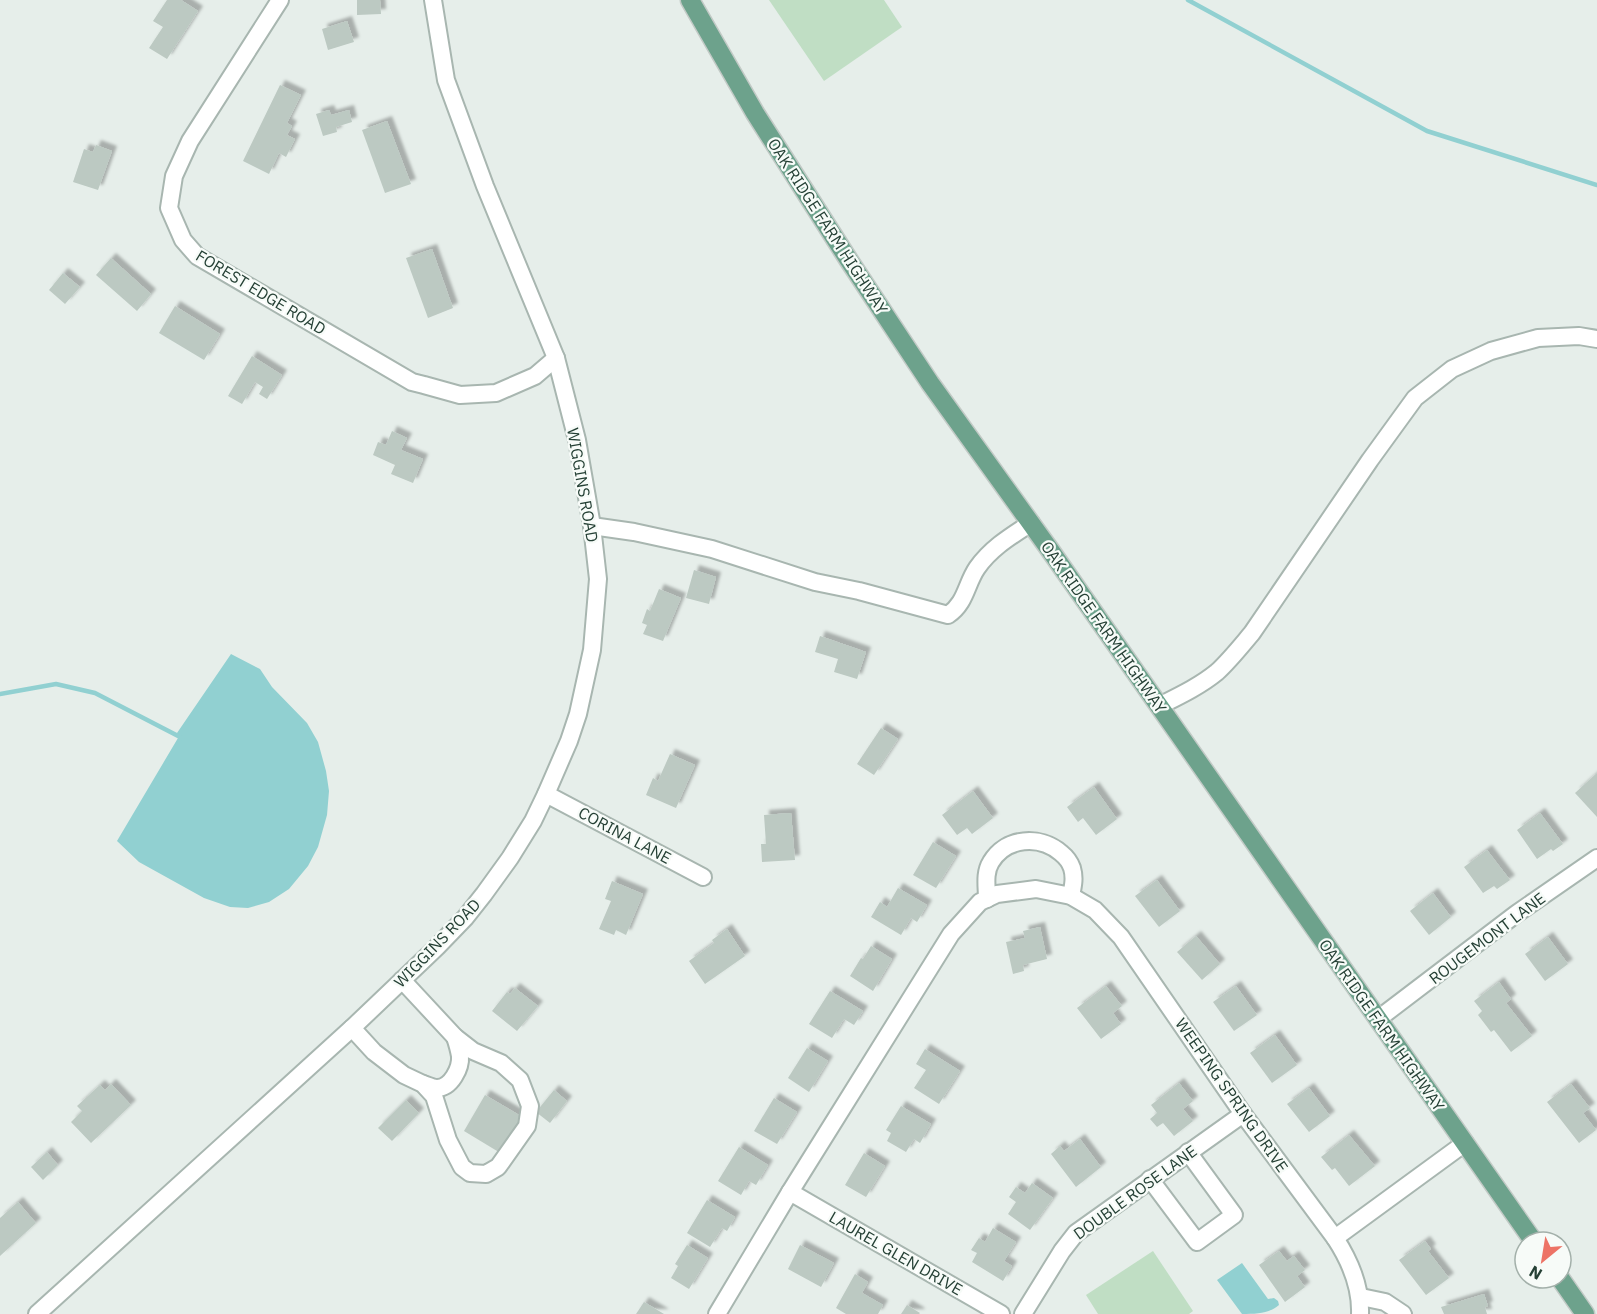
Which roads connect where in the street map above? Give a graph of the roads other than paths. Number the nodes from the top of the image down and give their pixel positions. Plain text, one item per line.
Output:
1 (280, 0) edge
2 (433, 0) edge
3 (690, 0) edge
4 (1597, 339) edge
5 (556, 358) junction
6 (1031, 523) junction
7 (592, 526) junction
8 (1159, 706) junction
9 (546, 794) junction
10 (1597, 858) edge
11 (703, 877) dead end
12 (1071, 896) junction
13 (987, 899) junction
14 (402, 980) junction
15 (1377, 1020) junction
16 (352, 1028) junction
17 (455, 1037) junction
18 (423, 1084) junction
19 (1243, 1114) junction
20 (1465, 1143) junction
21 (1188, 1152) junction
22 (1150, 1179) junction
23 (790, 1192) junction
24 (1526, 1230) edge
25 (1335, 1238) junction
26 (1568, 1290) edge
27 (1360, 1306) edge
28 (37, 1314) edge
29 (717, 1314) edge
30 (1001, 1314) edge
31 (1023, 1314) edge
32 (1403, 1314) edge
33 (1585, 1314) edge

1 - 5 street, FOREST EDGE ROAD
2 - 5 street, WIGGINS ROAD
3 - 6 main road, OAK RIDGE FARM HIGHWAY
4 - 8 street
5 - 7 street, WIGGINS ROAD
6 - 7 street
6 - 8 main road, OAK RIDGE FARM HIGHWAY
7 - 9 street, WIGGINS ROAD
8 - 15 main road, OAK RIDGE FARM HIGHWAY
9 - 11 street, CORINA LANE
9 - 14 street, WIGGINS ROAD
10 - 15 street, ROUGEMONT LANE
12 - 13 street, WEEPING SPRING DRIVE
12 - 13 street
12 - 19 street, WEEPING SPRING DRIVE
13 - 23 street, WEEPING SPRING DRIVE
14 - 16 street, WIGGINS ROAD
14 - 17 street
15 - 20 main road, OAK RIDGE FARM HIGHWAY
16 - 18 street
16 - 28 street, WIGGINS ROAD
17 - 18 street
17 - 18 street
19 - 21 street, DOUBLE ROSE LANE
19 - 25 street, WEEPING SPRING DRIVE
20 - 24 main road, OAK RIDGE FARM HIGHWAY
20 - 25 street
21 - 22 street, DOUBLE ROSE LANE
21 - 22 street
22 - 31 street, DOUBLE ROSE LANE
23 - 29 street, WEEPING SPRING DRIVE
23 - 30 street, LAUREL GLEN DRIVE
25 - 27 street, WEEPING SPRING DRIVE
26 - 33 main road
27 - 32 street

